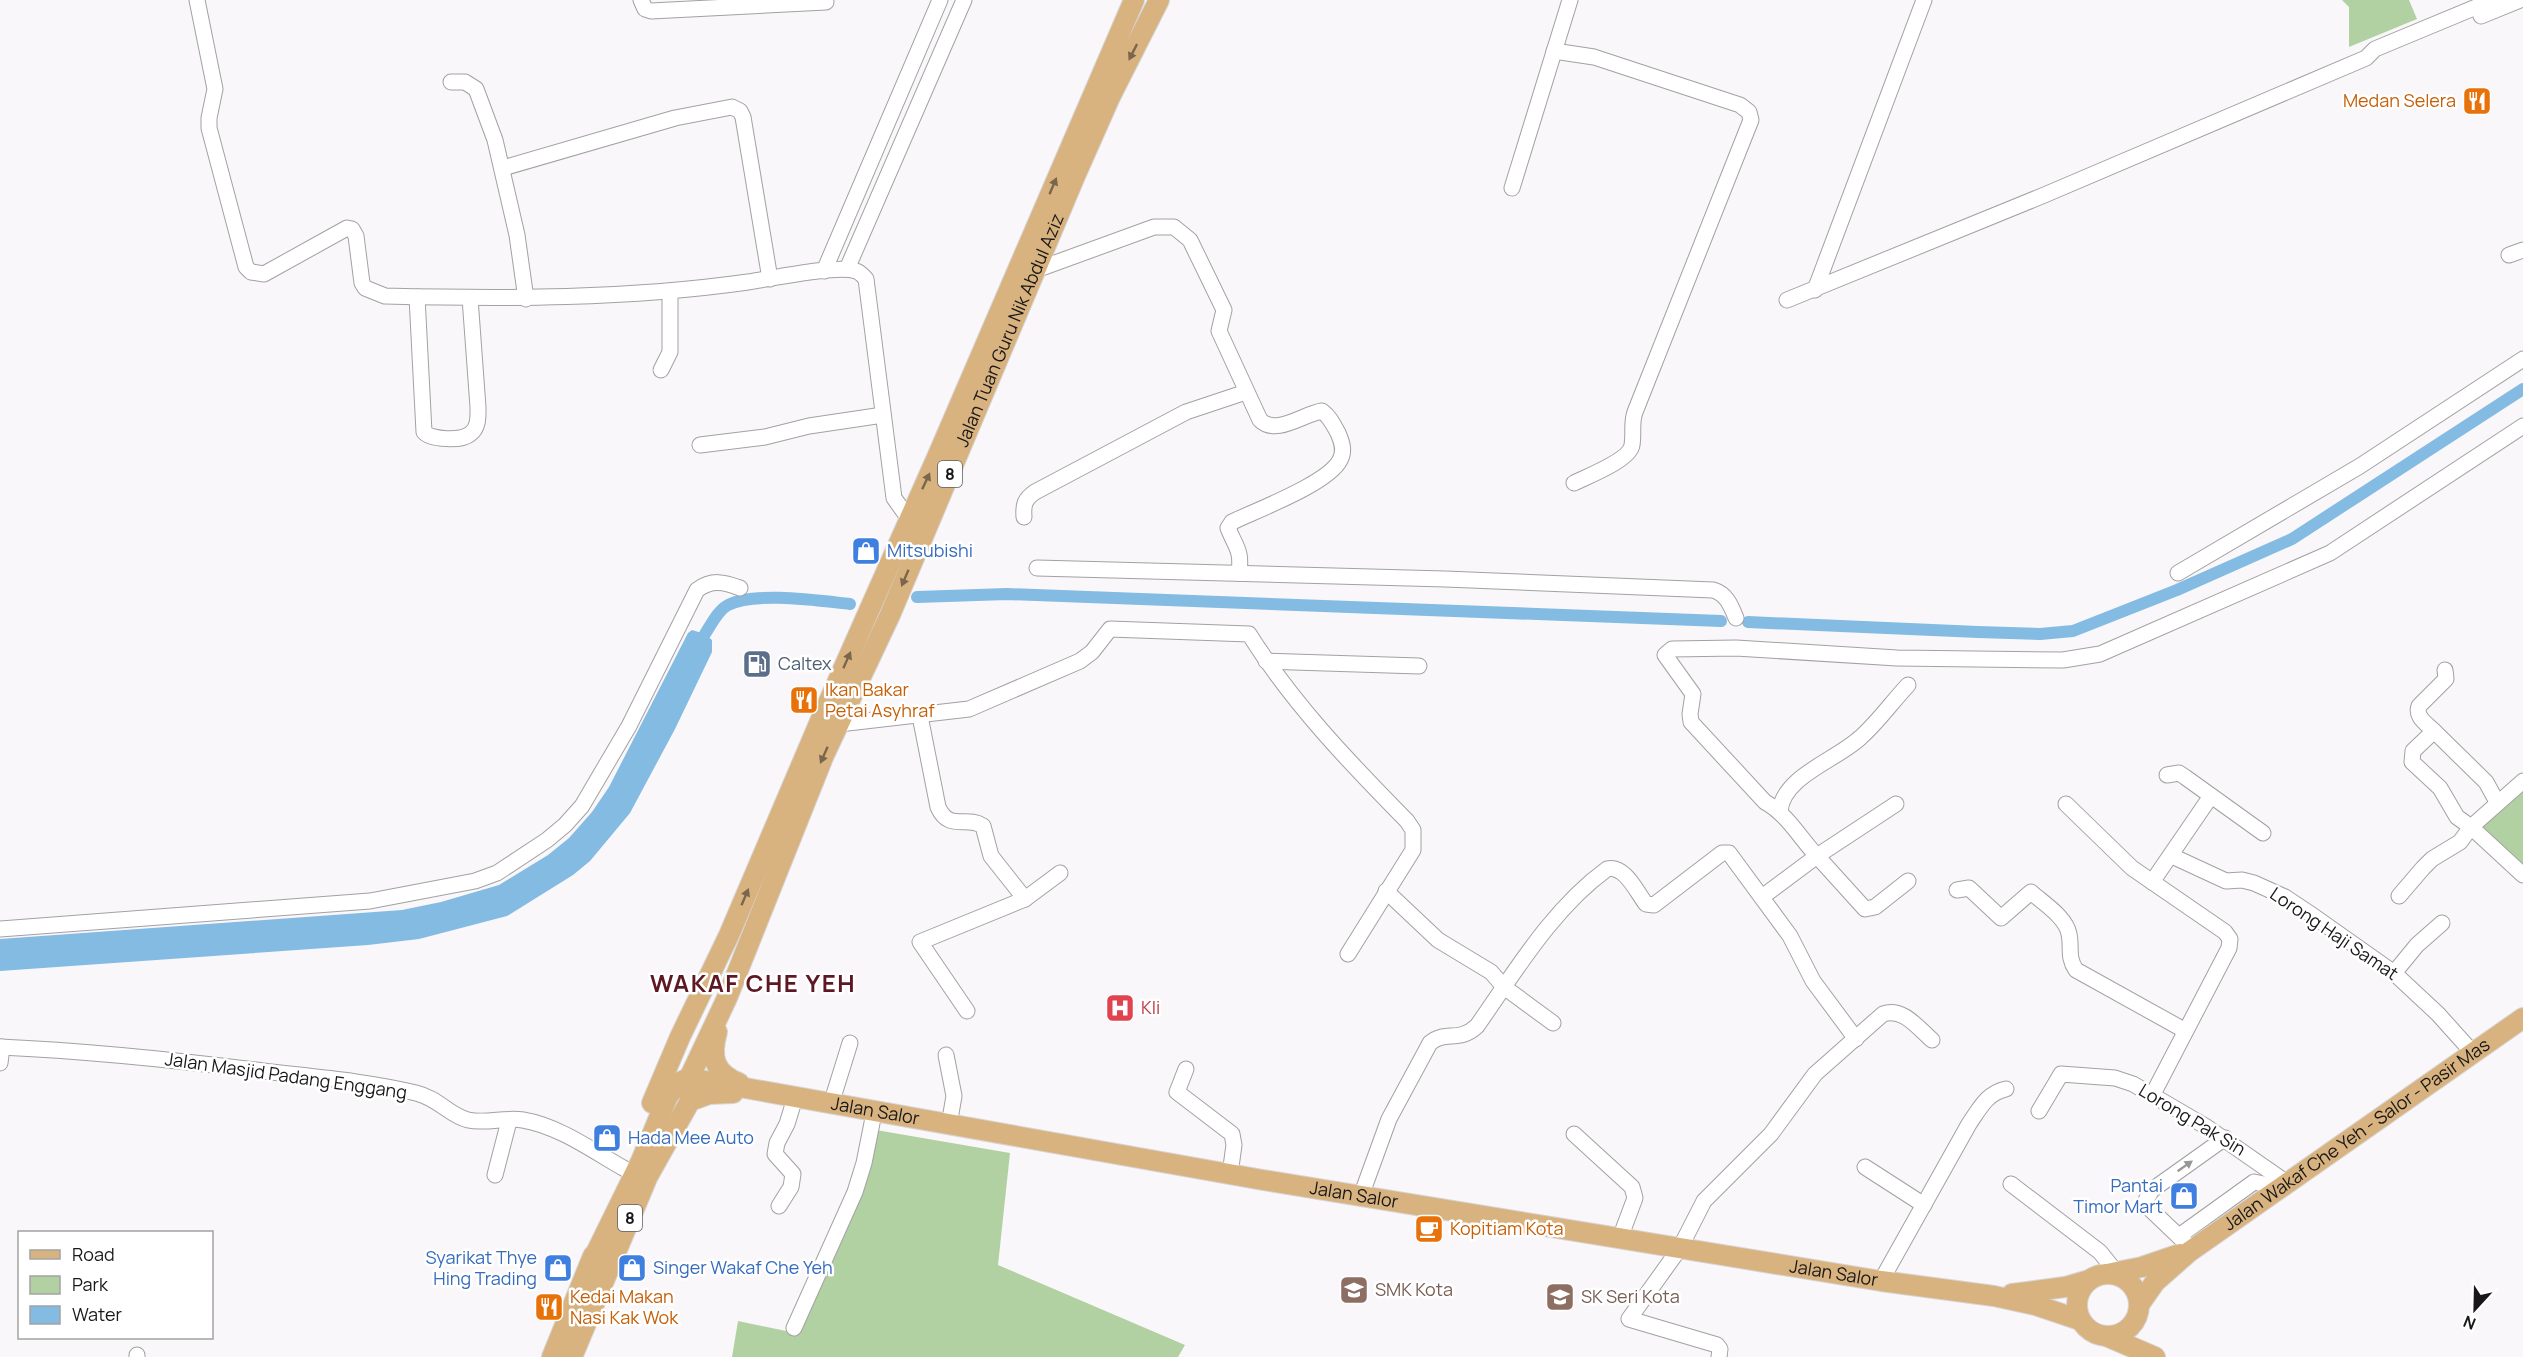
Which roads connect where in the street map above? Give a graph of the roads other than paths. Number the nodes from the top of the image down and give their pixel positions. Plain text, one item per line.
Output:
1 (196, 0) edge
2 (641, 0) edge
3 (940, 0) edge
4 (964, 0) edge
5 (1134, 0) edge
6 (1159, 0) edge
7 (1570, 0) edge
8 (1924, 0) edge
9 (2493, 0) edge
10 (2520, 0) edge
11 (826, 2) dead end
12 (1554, 51) junction
13 (2366, 58) junction
14 (451, 82) dead end
15 (503, 168) junction
16 (1512, 188) dead end
17 (848, 269) junction
18 (1036, 270) junction
19 (824, 271) junction
20 (770, 279) junction
21 (1815, 290) junction
22 (670, 291) junction
23 (417, 297) junction
24 (470, 298) junction
25 (526, 299) junction
26 (1787, 300) dead end
27 (2523, 359) edge
28 (661, 370) dead end
29 (1246, 392) junction
30 (883, 415) junction
31 (2523, 426) edge
32 (700, 445) dead end
33 (1574, 483) dead end
34 (1024, 517) dead end
35 (909, 519) junction
36 (1036, 568) dead end
37 (1239, 573) junction
38 (2178, 573) dead end
39 (740, 588) dead end
40 (1736, 618) dead end
41 (1266, 661) junction
42 (1419, 666) dead end
43 (2445, 670) dead end
44 (1908, 685) dead end
45 (920, 716) junction
46 (839, 724) junction
47 (2434, 731) junction
48 (2168, 775) dead end
49 (2523, 781) edge
50 (2211, 796) junction
51 (2498, 802) junction
52 (1896, 804) dead end
53 (2066, 804) dead end
54 (1780, 811) junction
55 (2471, 827) junction
56 (2263, 833) dead end
57 (1817, 856) junction
58 (2172, 856) junction
59 (1060, 873) dead end
60 (2523, 876) edge
61 (1908, 881) dead end
62 (2152, 882) junction
63 (1957, 890) dead end
64 (1386, 891) junction
65 (2399, 896) dead end
66 (1762, 897) junction
67 (1025, 899) junction
68 (2442, 923) dead end
69 (0, 929) edge
70 (729, 935) junction
71 (1348, 954) dead end
72 (2394, 973) junction
73 (1504, 987) junction
74 (727, 998) junction
75 (966, 1011) dead end
76 (2523, 1018) edge
77 (1553, 1023) dead end
78 (2184, 1030) junction
79 (1856, 1039) junction
80 (1932, 1040) dead end
81 (850, 1043) dead end
82 (1, 1047) edge
83 (2473, 1053) junction
84 (946, 1055) dead end
85 (0, 1063) edge
86 (1186, 1069) dead end
87 (689, 1078) junction
88 (756, 1089) junction
89 (2006, 1089) dead end
90 (733, 1093) junction
91 (2153, 1094) junction
92 (791, 1097) junction
93 (831, 1104) junction
94 (2039, 1111) dead end
95 (874, 1113) junction
96 (509, 1121) junction
97 (949, 1125) junction
98 (1574, 1134) dead end
99 (2225, 1138) junction
100 (1865, 1167) dead end
101 (625, 1169) junction
102 (649, 1174) junction
103 (1230, 1174) junction
104 (495, 1175) dead end
105 (2011, 1184) dead end
106 (2281, 1187) junction
107 (1361, 1196) junction
108 (1924, 1204) junction
109 (779, 1206) dead end
110 (1620, 1238) junction
111 (2186, 1246) junction
112 (1680, 1248) junction
113 (589, 1267) junction
114 (2104, 1276) junction
115 (1881, 1281) junction
116 (1994, 1296) junction
117 (2139, 1305) junction
118 (2080, 1320) junction
119 (2133, 1324) junction
120 (794, 1328) dead end
121 (2106, 1336) junction
122 (552, 1357) edge
123 (572, 1357) edge
124 (1719, 1357) edge
125 (2157, 1357) edge

1 - 23 street
2 - 11 street
3 - 19 street
4 - 17 street
35 -> 5 main road, Jalan Tuan Guru Nik Abdul Aziz / 8
6 -> 18 main road, Jalan Tuan Guru Nik Abdul Aziz / 8
7 - 12 street
8 - 21 street
9 - 13 street
10 - 13 street
12 - 16 street
12 - 33 street
13 - 21 street
14 - 15 street
15 - 20 street
15 - 25 street
17 - 19 street
17 - 30 street
18 - 29 street
18 -> 46 main road, Jalan Tuan Guru Nik Abdul Aziz / 8
19 - 20 street
20 - 22 street
21 - 26 street
22 - 25 street
22 - 28 street
23 - 24 street
23 - 24 street
24 - 25 street
27 - 38 street
29 - 34 street
29 - 37 street
30 - 32 street
30 - 35 street
31 - 54 street
70 -> 35 main road, Jalan Tuan Guru Nik Abdul Aziz / 8
36 - 37 street
37 - 40 street
39 - 69 street
41 - 42 street
41 - 45 street
41 - 64 street
43 - 47 street
44 - 54 street
45 - 46 street
45 - 67 street
46 -> 74 main road, Jalan Tuan Guru Nik Abdul Aziz / 8
47 - 51 street
47 - 55 street
48 - 50 street
49 - 51 street
50 - 56 street
50 - 58 street
51 - 55 street
52 - 57 street
53 - 62 street
54 - 57 street
55 - 60 street
55 - 65 street
57 - 61 street
57 - 66 street
58 - 62 street
58 - 72 street, Lorong Haji Samat
59 - 67 street
62 - 78 street
63 - 78 street
64 - 71 street
64 - 73 street
66 - 73 street
66 - 79 street
67 - 75 street
68 - 72 street
70 - 87 main road
70 - 101 main road, Jalan Tuan Guru Nik Abdul Aziz / 8
72 - 83 street, Lorong Haji Samat
73 - 77 street
73 - 107 street
74 - 87 main road, Jalan Tuan Guru Nik Abdul Aziz / 8
74 - 88 main road
76 - 83 main road, Jalan Wakaf Che Yeh - Salor - Pasir Mas
78 - 91 street
79 - 80 street
79 - 112 street
81 - 93 street
82 - 85 street
82 - 96 street, Jalan Masjid Padang Enggang
83 - 106 main road, Jalan Wakaf Che Yeh - Salor - Pasir Mas
84 - 97 street
86 - 103 street
87 - 88 main road, Jalan Salor
87 - 90 main road, Jalan Salor
87 - 102 main road, Jalan Tuan Guru Nik Abdul Aziz / 8
87 - 113 main road
88 - 92 main road, Jalan Salor
89 - 108 street
90 - 92 main road, Jalan Salor
90 - 102 main road
91 - 94 street, Lorong Pak Sin
91 - 99 street, Lorong Pak Sin
92 - 93 main road, Jalan Salor
92 - 109 street
93 - 95 main road, Jalan Salor
95 - 97 main road, Jalan Salor
95 - 120 street
96 - 101 street, Jalan Masjid Padang Enggang
96 - 104 street
97 - 103 main road, Jalan Salor
98 - 110 street
99 - 106 street, Lorong Pak Sin
111 -> 99 street
100 - 108 street
101 - 113 main road, Jalan Tuan Guru Nik Abdul Aziz / 8
102 - 123 main road, Jalan Tuan Guru Nik Abdul Aziz / 8
103 - 107 main road, Jalan Salor
105 - 114 street
106 - 111 main road, Jalan Wakaf Che Yeh - Salor - Pasir Mas
107 - 110 main road, Jalan Salor
108 - 115 street
110 - 112 main road, Jalan Salor
111 - 114 main road, Jalan Wakaf Che Yeh - Salor - Pasir Mas
111 - 117 main road, Jalan Wakaf Che Yeh - Salor - Pasir Mas
112 - 115 main road, Jalan Salor
112 - 124 street
113 - 122 main road, Jalan Tuan Guru Nik Abdul Aziz / 8
114 - 116 main road, Jalan Salor
114 - 117 main road
114 - 118 main road
115 - 116 main road, Jalan Salor
116 - 118 main road, Jalan Salor
117 - 119 main road
118 - 121 main road
119 - 121 main road
119 - 125 main road
121 - 125 main road

